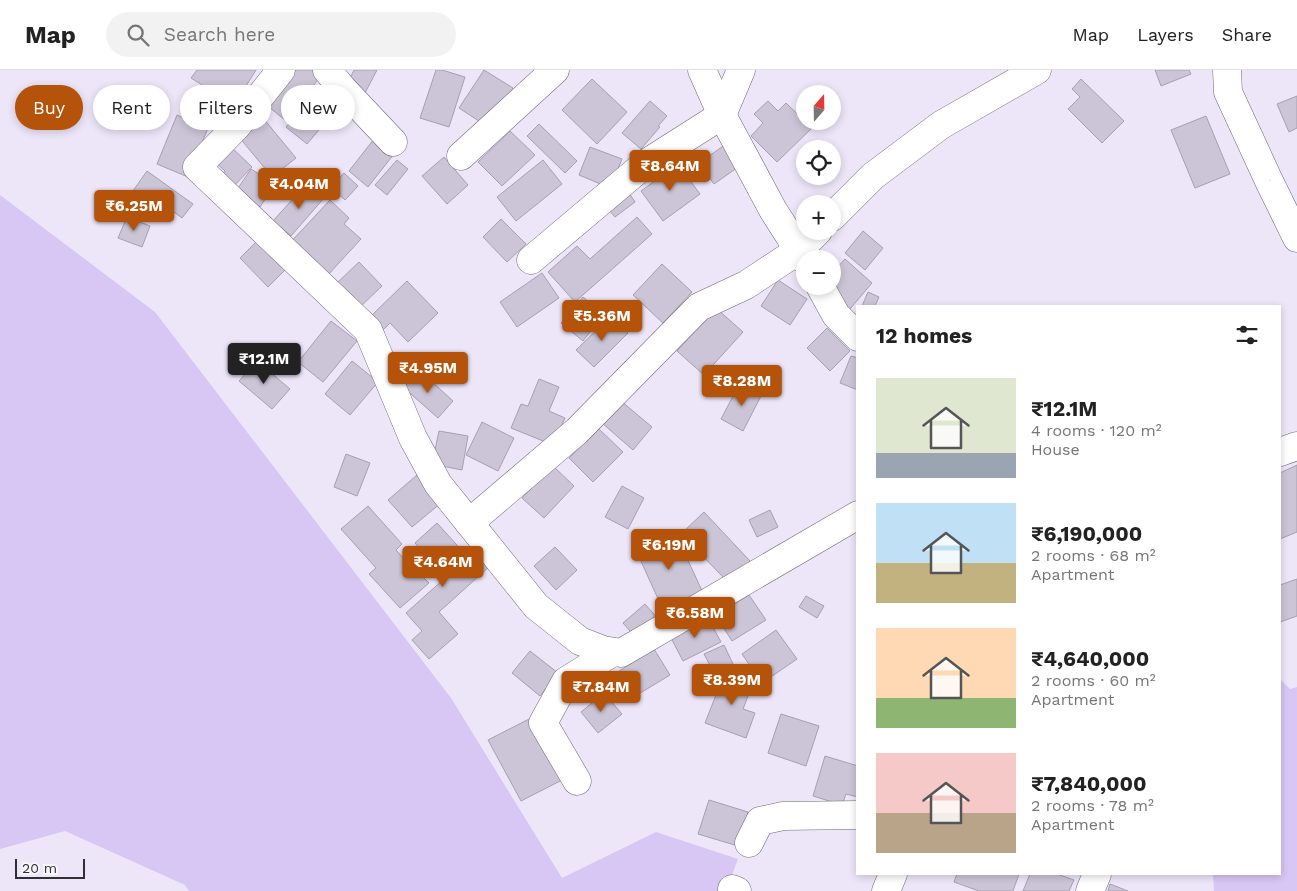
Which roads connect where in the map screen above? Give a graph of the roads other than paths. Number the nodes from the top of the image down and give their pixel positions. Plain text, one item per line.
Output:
1 (281, 70) edge
2 (327, 70) edge
3 (555, 70) edge
4 (702, 70) edge
5 (741, 70) edge
6 (1037, 70) edge
7 (1227, 70) edge
8 (722, 115) junction
9 (392, 142) dead end
10 (460, 156) dead end
11 (841, 208) edge
12 (1297, 238) edge
13 (808, 247) edge
14 (531, 260) dead end
15 (825, 295) edge
16 (856, 335) edge
17 (1297, 446) edge
18 (1281, 452) edge
19 (856, 516) edge
20 (469, 524) junction
21 (613, 652) junction
22 (577, 780) dead end
23 (856, 815) edge
24 (749, 843) dead end
25 (892, 875) edge
26 (1097, 875) edge
27 (886, 891) edge
28 (1090, 891) edge

1 - 20 street
2 - 9 street
3 - 10 street
4 - 8 street
5 - 8 street
6 - 11 street
7 - 12 street
8 - 13 street
8 - 14 street
13 - 20 street
15 - 16 street
17 - 18 street
19 - 21 street
20 - 21 street
21 - 22 street
23 - 24 street
25 - 27 street
26 - 28 street

